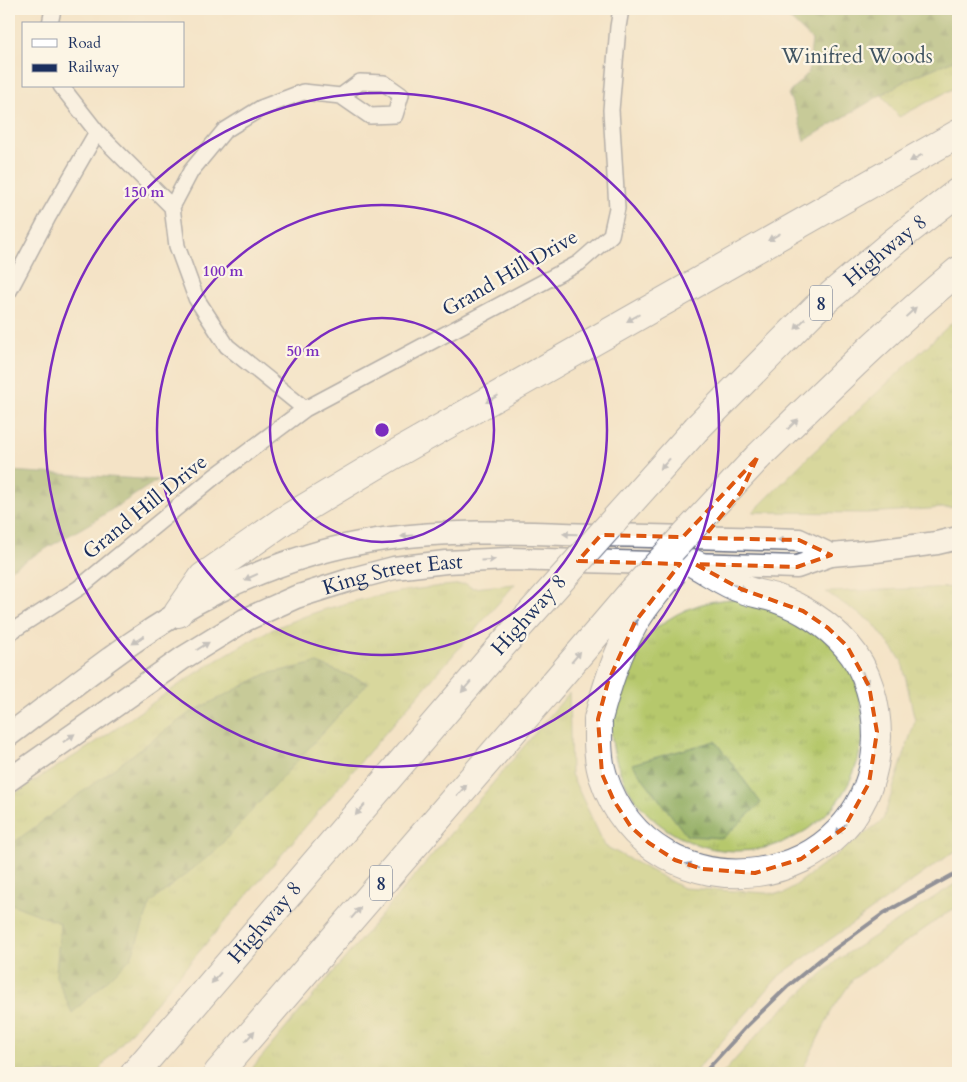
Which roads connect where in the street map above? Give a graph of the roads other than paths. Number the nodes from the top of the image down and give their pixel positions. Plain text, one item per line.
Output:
1 (53, 9) edge
2 (621, 9) edge
3 (50, 22) edge
4 (63, 88) edge
5 (341, 96) dead end
6 (96, 132) junction
7 (958, 134) edge
8 (958, 192) edge
9 (172, 207) junction
10 (958, 271) edge
11 (9, 291) edge
12 (305, 409) junction
13 (758, 458) junction
14 (958, 538) edge
15 (831, 555) junction
16 (695, 564) junction
17 (178, 613) junction
18 (9, 633) edge
19 (9, 734) edge
20 (9, 780) edge
21 (135, 1073) edge
22 (218, 1073) edge

1 - 3 street
2 - 12 street, Grand Hill Drive
4 - 6 street
5 - 9 street
6 - 9 street
6 - 11 street
7 -> 17 highway
8 -> 21 highway, Highway 8 / 8, bridge
9 - 12 street
13 -> 10 highway, 8
12 - 18 street, Grand Hill Drive
16 -> 13 highway, bridge
22 -> 13 highway, 8, bridge
14 - 15 main road, King Street East
15 - 16 main road, King Street East
15 -> 17 main road, King Street East
20 -> 16 main road, King Street East
17 -> 19 main road, King Street East

